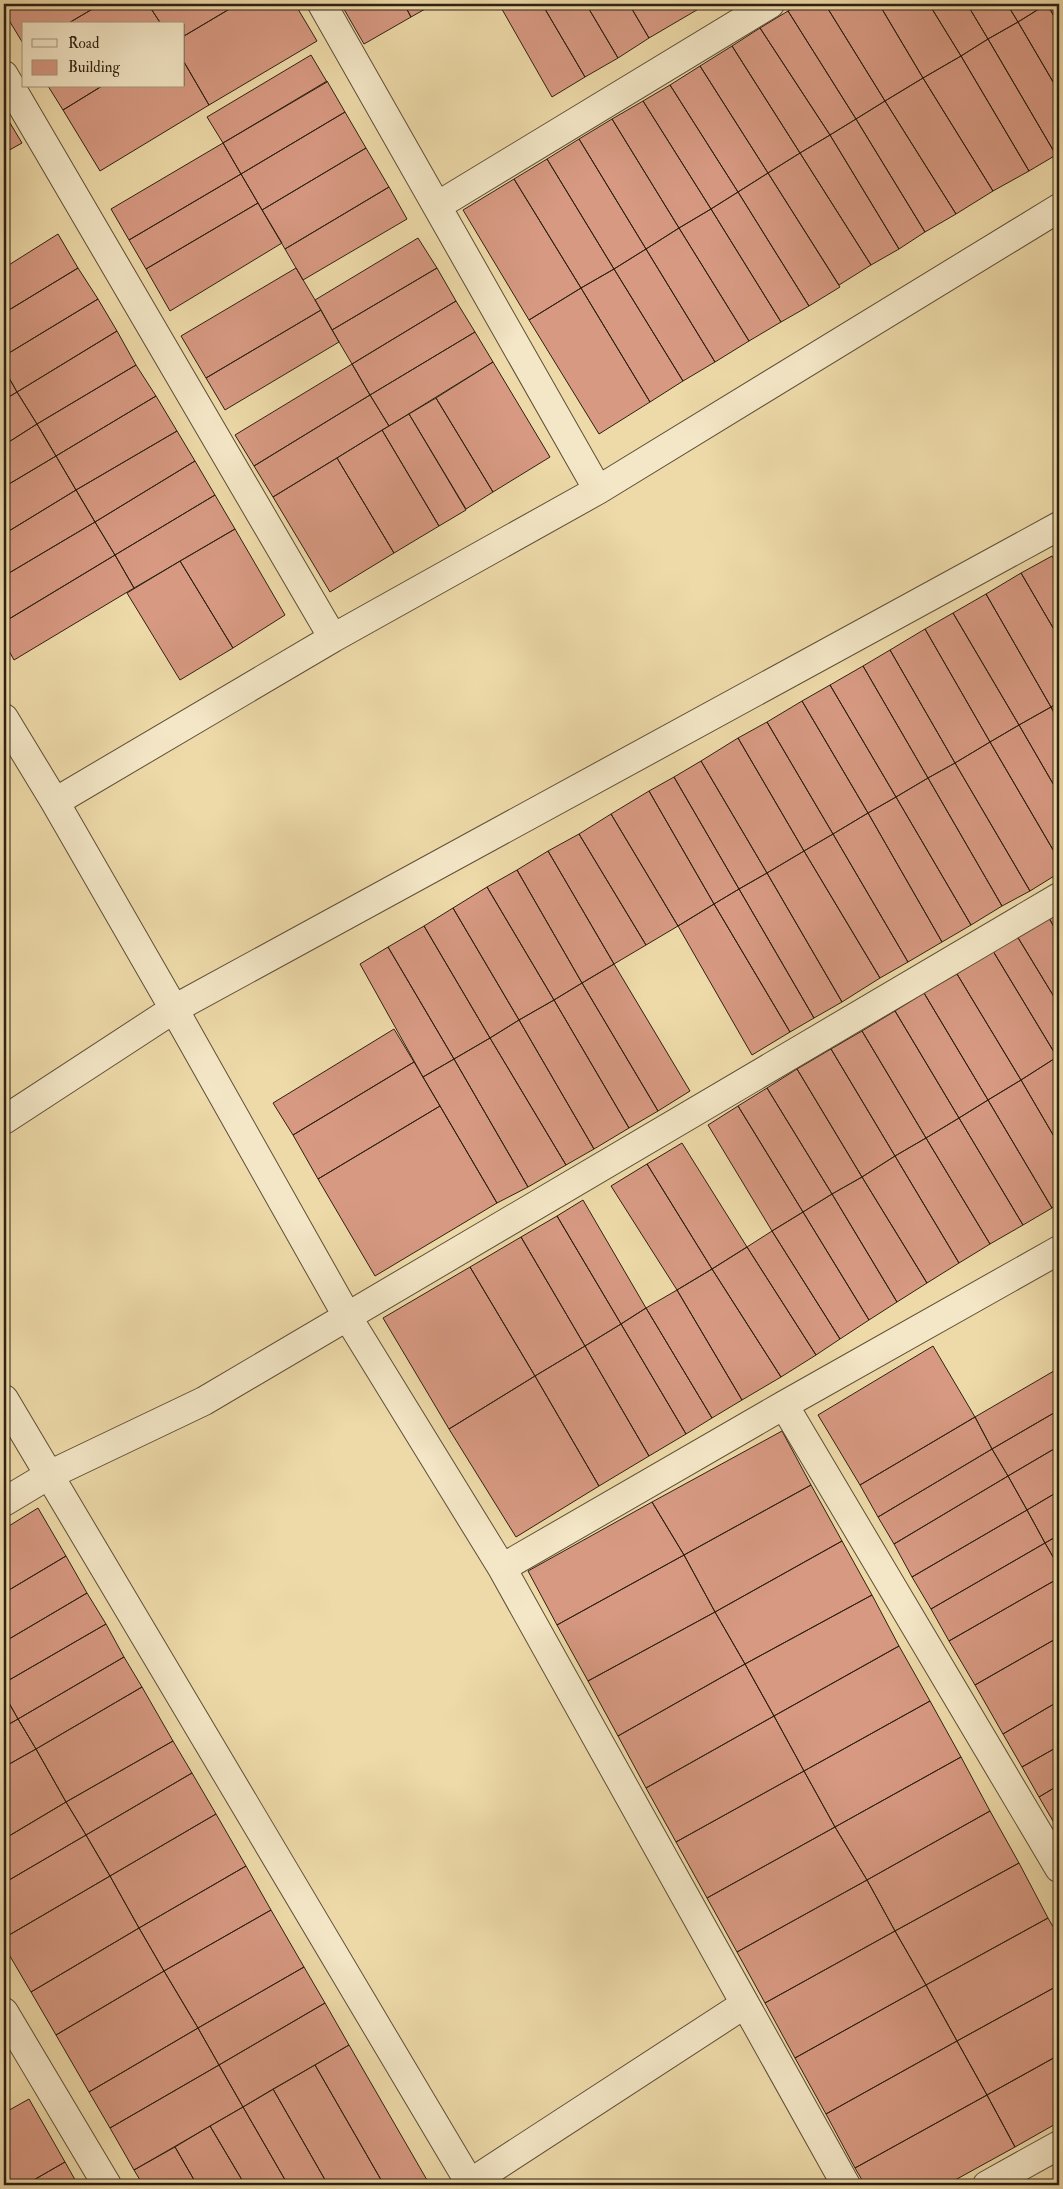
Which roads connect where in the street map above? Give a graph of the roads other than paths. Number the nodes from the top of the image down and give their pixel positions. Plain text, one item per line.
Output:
1 (322, 4) edge
2 (770, 4) edge
3 (4, 75) edge
4 (437, 206) junction
5 (1059, 208) edge
6 (598, 490) junction
7 (1059, 526) edge
8 (333, 638) junction
9 (4, 718) edge
10 (55, 802) junction
11 (1059, 897) edge
12 (174, 1009) junction
13 (4, 1120) edge
14 (1056, 1259) edge
15 (347, 1316) junction
16 (4, 1399) edge
17 (784, 1405) junction
18 (49, 1475) junction
19 (4, 1502) edge
20 (502, 1568) junction
21 (1059, 1868) edge
22 (745, 2004) junction
23 (4, 2012) edge
24 (1059, 2145) edge
25 (107, 2185) edge
26 (469, 2185) edge
27 (846, 2185) edge
28 (987, 2185) edge

1 - 4 street
2 - 4 street
3 - 8 street
4 - 6 street
5 - 6 street
6 - 8 street
7 - 12 street
8 - 10 street
9 - 10 street
10 - 12 street
11 - 15 street
12 - 13 street
12 - 15 street
14 - 17 street
15 - 18 street
15 - 20 street
16 - 18 street
17 - 20 street
17 - 21 street
18 - 19 street
18 - 26 street
20 - 22 street
22 - 26 street
22 - 27 street
23 - 25 street
24 - 28 street

